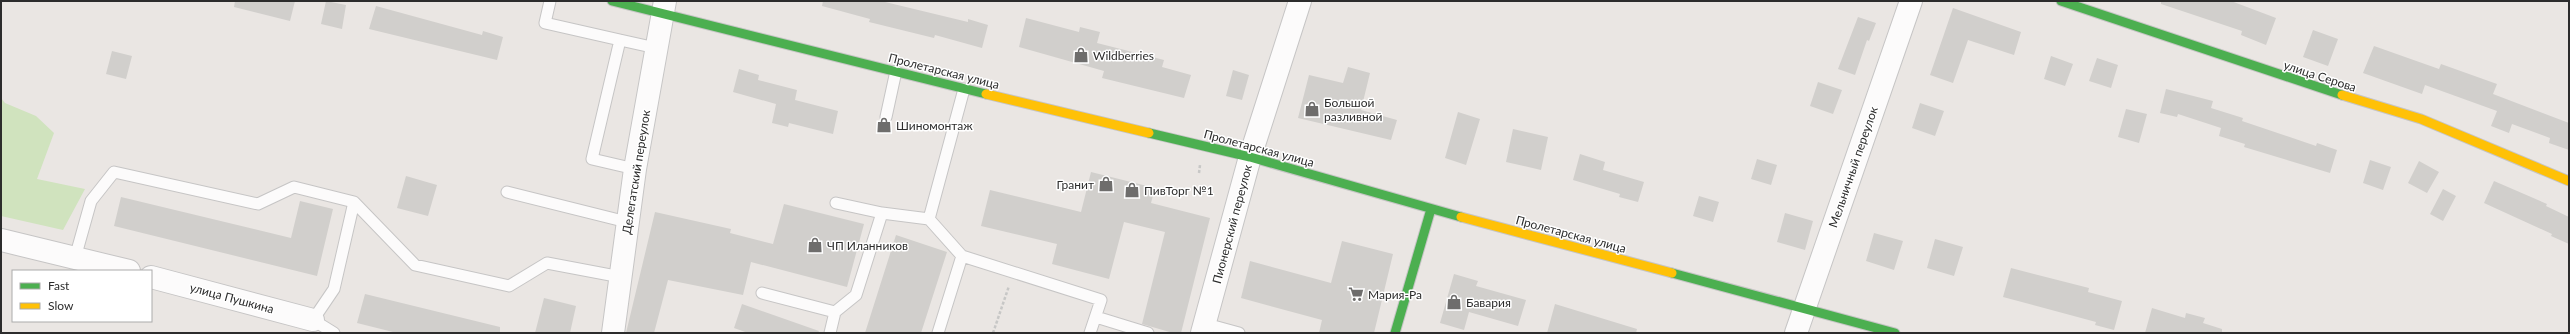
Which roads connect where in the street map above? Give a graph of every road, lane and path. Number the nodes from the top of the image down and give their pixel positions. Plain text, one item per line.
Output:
1 (550, 1) edge
2 (612, 1) edge
3 (1300, 1) edge
4 (1912, 1) edge
5 (2061, 1) edge
6 (664, 7) edge
7 (620, 40) junction
8 (656, 48) junction
9 (896, 71) junction
10 (964, 89) junction
11 (886, 117) dead end
12 (1250, 157) junction
13 (635, 168) junction
14 (2569, 181) edge
15 (507, 192) dead end
16 (354, 202) junction
17 (836, 203) dead end
18 (1431, 209) junction
19 (882, 213) junction
20 (928, 219) junction
21 (627, 222) junction
22 (1, 240) edge
23 (962, 256) junction
24 (75, 258) junction
25 (125, 270) edge
26 (1014, 273) junction
27 (152, 277) edge
28 (621, 277) junction
29 (762, 293) dead end
30 (1803, 308) junction
31 (835, 312) junction
32 (1096, 316) junction
33 (313, 320) junction
34 (1204, 328) edge
35 (334, 333) edge
36 (613, 333) edge
37 (830, 333) edge
38 (938, 333) edge
39 (994, 333) edge
40 (1090, 333) edge
41 (1148, 333) edge
42 (1239, 333) edge
43 (1395, 333) edge
44 (1796, 333) edge
45 (1896, 333) edge

1 - 7 lane
2 - 6 main road, Пролетарская улица
3 - 12 street, Пионерский переулок
4 - 30 street, Мельничный переулок
5 - 14 main road, улица Серова
6 - 8 street, Делегатский переулок
6 - 9 main road, Пролетарская улица
7 - 8 lane
7 - 13 lane
8 - 13 street, Делегатский переулок
9 - 10 main road, Пролетарская улица
9 - 11 lane
10 - 12 main road, Пролетарская улица
10 - 20 lane
12 - 18 main road, Пролетарская улица
12 - 34 street, Пионерский переулок
13 - 21 street, Делегатский переулок
15 - 21 lane
16 - 24 lane
16 - 28 lane
16 - 33 lane
17 - 19 lane
18 - 30 main road, Пролетарская улица
18 - 43 main road
19 - 20 lane
19 - 31 lane
20 - 23 lane
21 - 28 street, Делегатский переулок
22 - 24 street
23 - 26 lane
23 - 38 lane
24 - 25 street
26 - 32 lane
26 - 39 path
27 - 33 street, улица Пушкина
28 - 36 street, Делегатский переулок
29 - 31 lane
30 - 44 street, Мельничный переулок
30 - 45 main road, Пролетарская улица
31 - 37 lane
32 - 40 lane
32 - 41 lane
33 - 35 lane
34 - 42 lane

